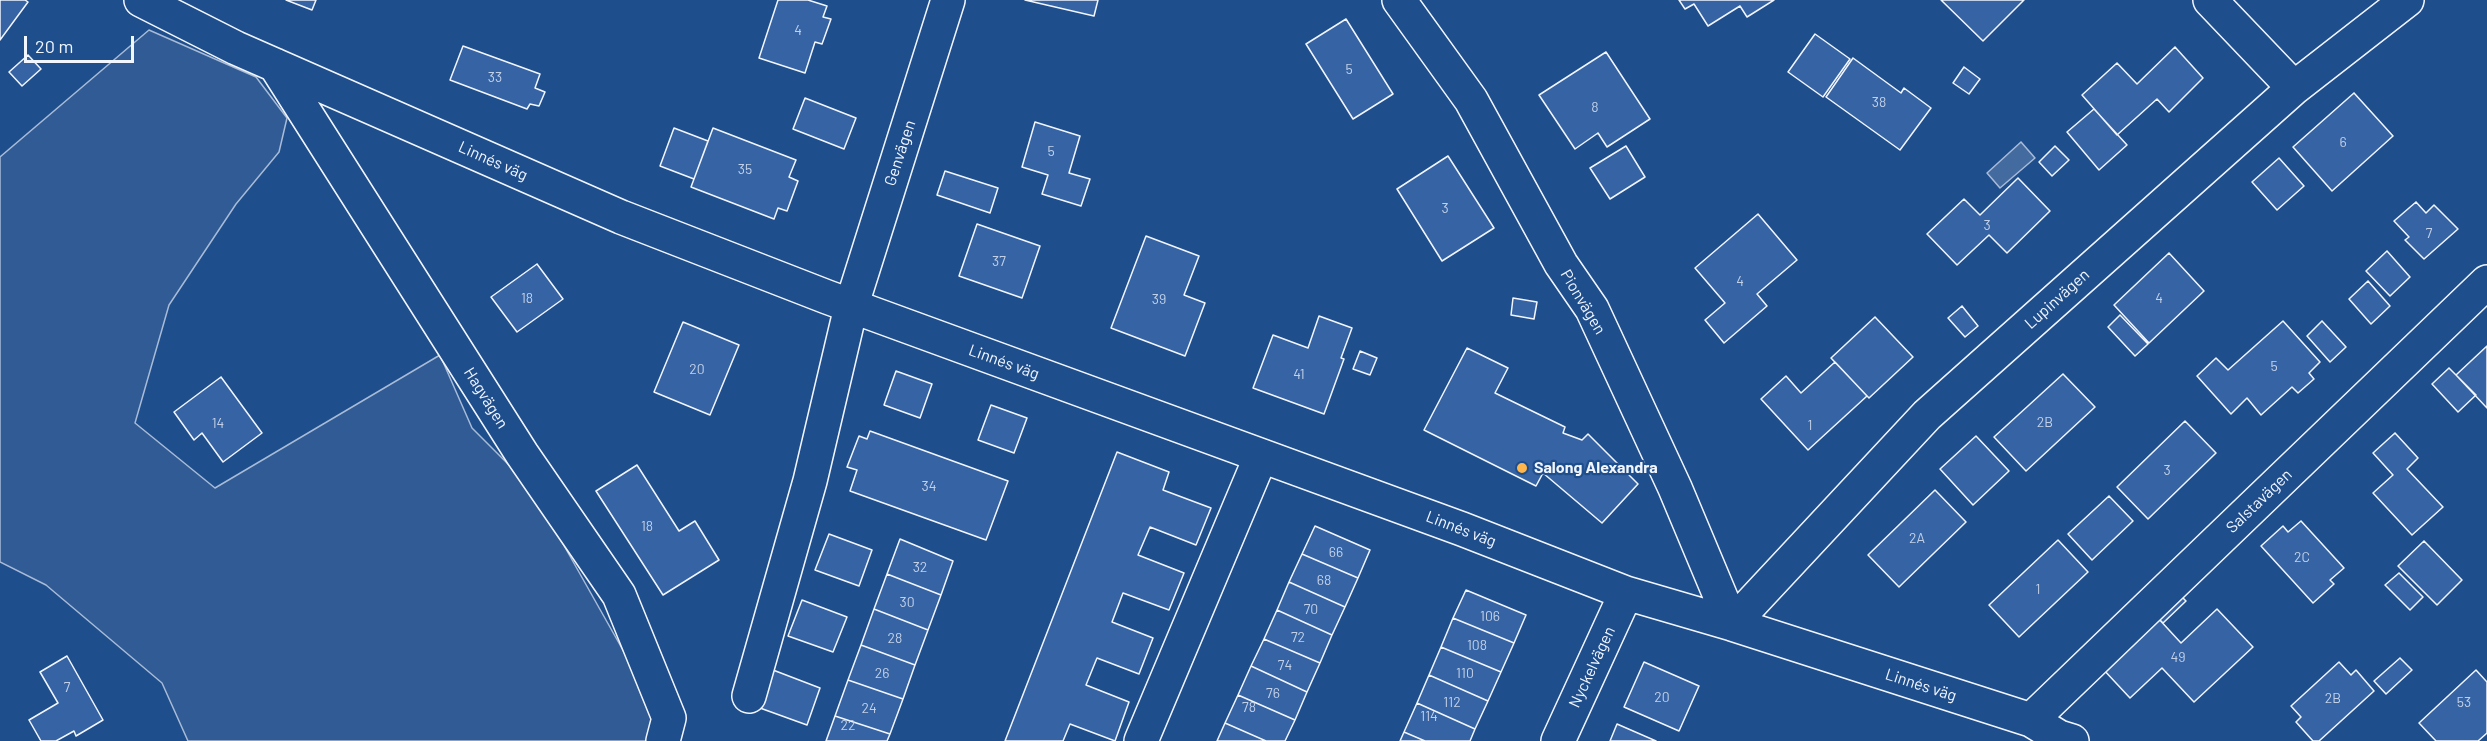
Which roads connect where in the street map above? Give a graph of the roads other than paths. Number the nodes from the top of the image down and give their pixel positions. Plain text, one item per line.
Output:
1 (141, 0) edge
2 (948, 0) edge
3 (1399, 0) edge
4 (2210, 0) edge
5 (2407, 0) edge
6 (275, 65) junction
7 (2294, 88) junction
8 (2487, 282) edge
9 (851, 307) junction
10 (1262, 456) junction
11 (1626, 593) junction
12 (1732, 624) junction
13 (749, 696) dead end
14 (2031, 720) junction
15 (2063, 740) edge
16 (663, 741) edge
17 (1141, 741) edge
18 (1558, 741) edge

1 - 6 street, Linnés väg
2 - 9 street, Genvägen
3 - 12 street, Pionvägen
4 - 7 street
5 - 7 street, Lupinvägen
6 - 9 street, Linnés väg
6 - 16 street, Hagvägen
7 - 12 street, Lupinvägen
8 - 14 street, Salstavägen
9 - 10 street, Linnés väg
9 - 13 street
10 - 11 street, Linnés väg
10 - 17 street
11 - 12 street, Linnés väg
11 - 18 street, Nyckelvägen
12 - 14 street, Linnés väg
14 - 15 street, Linnés väg

